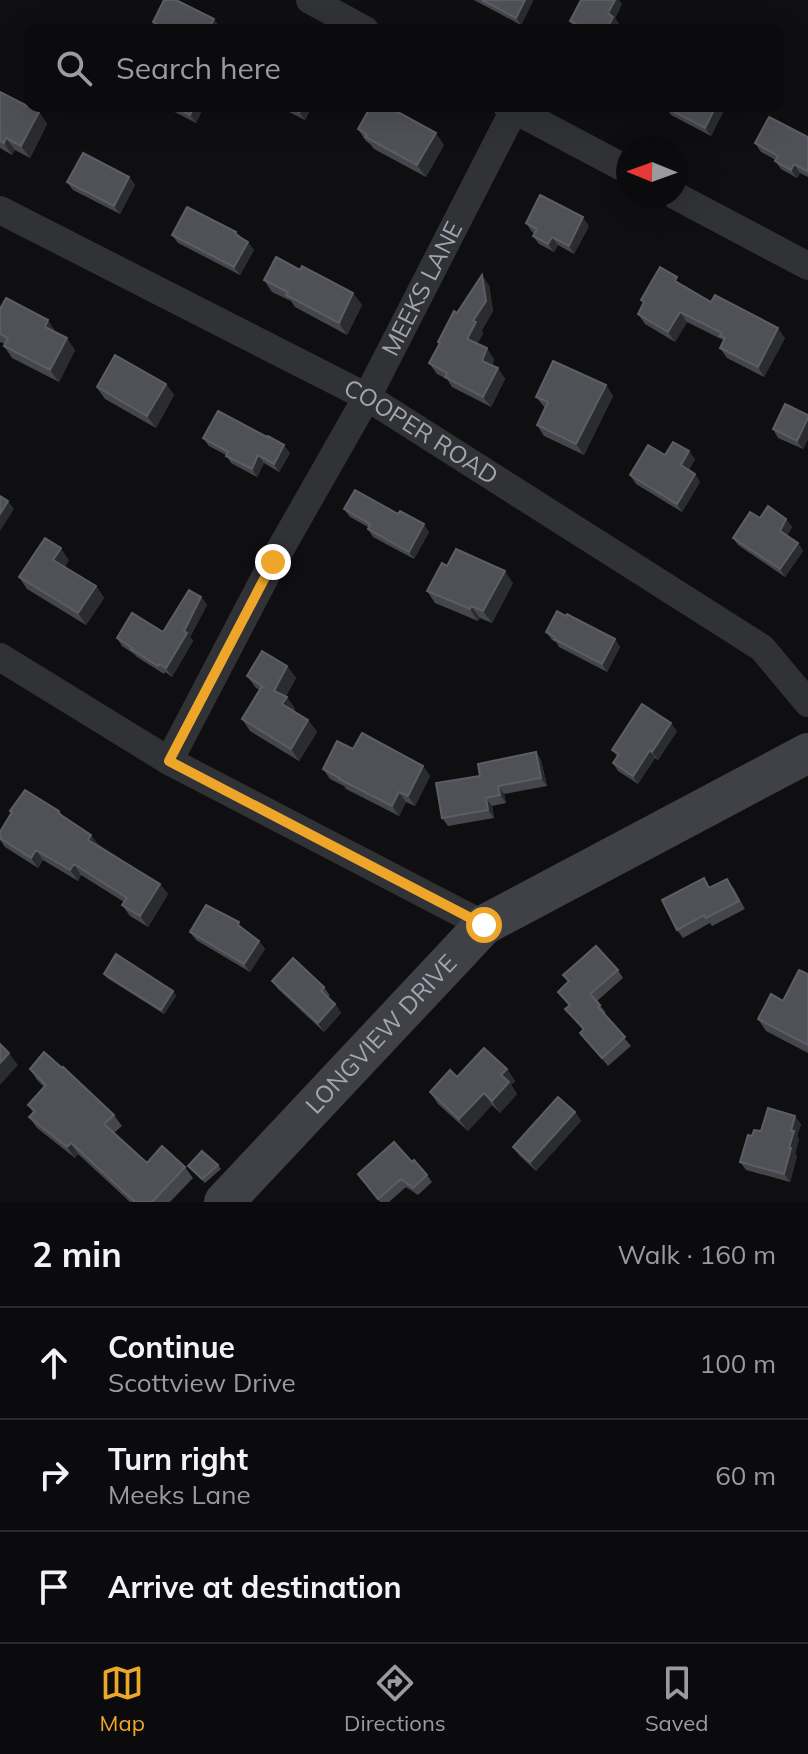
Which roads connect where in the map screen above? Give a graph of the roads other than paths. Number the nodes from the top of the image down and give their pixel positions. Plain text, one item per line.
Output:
1 (310, 0) edge
2 (354, 24) edge
3 (508, 112) edge
4 (518, 112) edge
5 (616, 164) edge
6 (688, 202) edge
7 (0, 210) edge
8 (808, 266) edge
9 (367, 397) junction
10 (0, 657) edge
11 (808, 703) edge
12 (808, 753) edge
13 (169, 761) junction
14 (484, 925) junction
15 (224, 1202) edge

1 - 2 street
3 - 9 street, MEEKS LANE
4 - 5 street
6 - 8 street
7 - 9 street, COOPER ROAD
9 - 11 street, COOPER ROAD
9 - 13 street, MEEKS LANE
10 - 13 street
12 - 14 street, LONGVIEW DRIVE
13 - 14 street
14 - 15 street, LONGVIEW DRIVE

